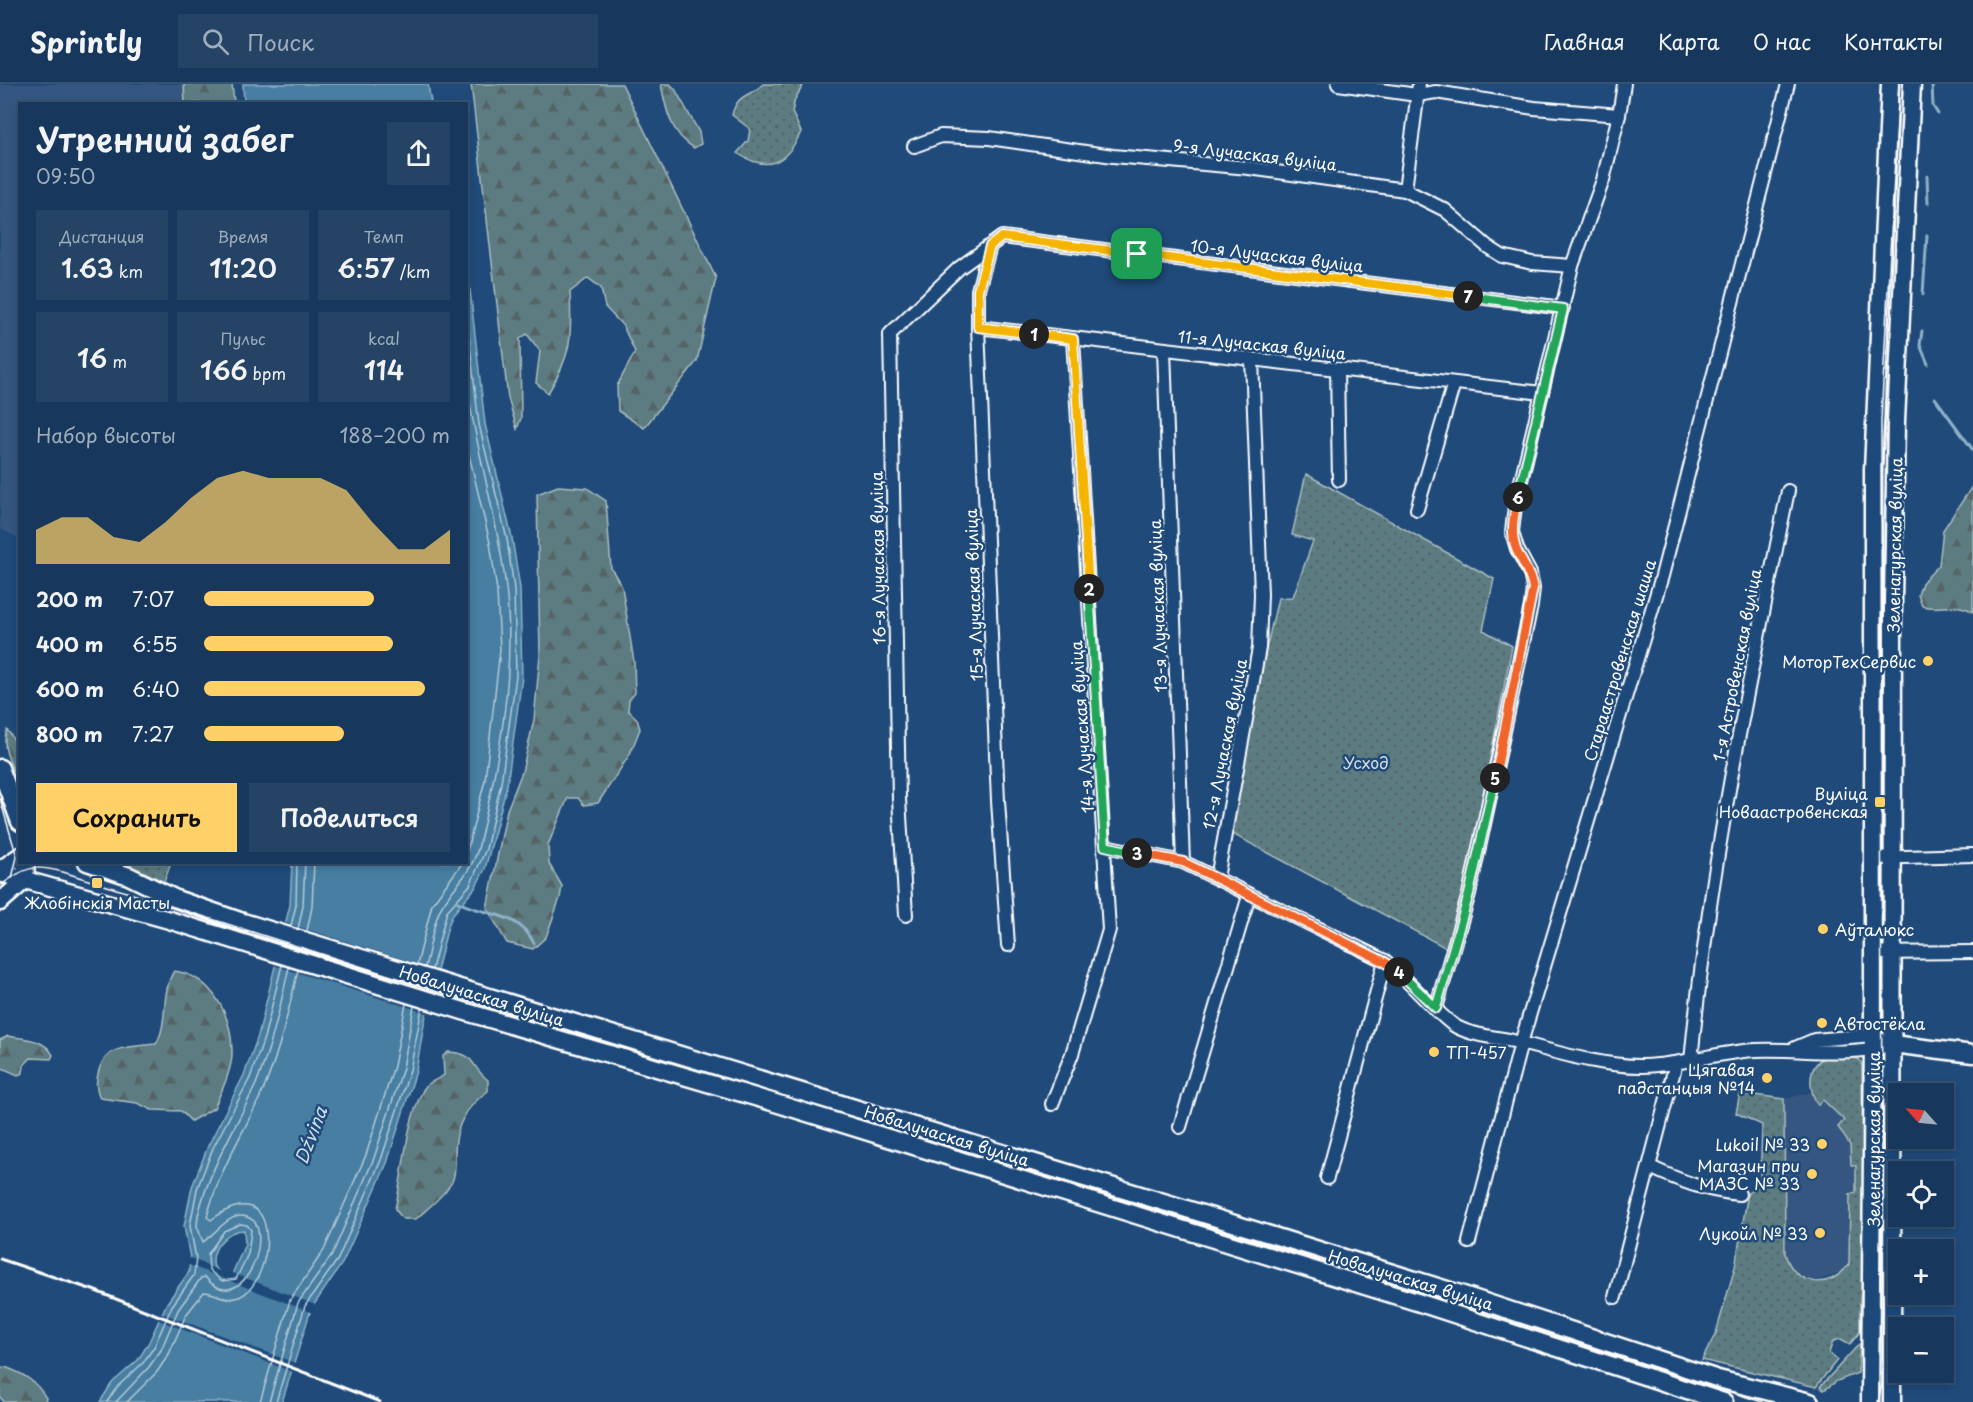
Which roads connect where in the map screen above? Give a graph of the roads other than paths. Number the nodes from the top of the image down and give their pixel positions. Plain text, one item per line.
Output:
1 (1338, 84) edge
2 (1624, 84) edge
3 (1788, 84) edge
4 (1890, 84) edge
5 (1912, 84) edge
6 (1418, 89) edge
7 (1619, 116) junction
8 (914, 146) dead end
9 (1405, 189) junction
10 (990, 246) junction
11 (1572, 266) junction
12 (1563, 309) junction
13 (978, 327) junction
14 (1073, 339) junction
15 (1164, 350) junction
16 (1252, 359) junction
17 (1337, 369) junction
18 (1454, 383) junction
19 (1542, 393) junction
20 (1339, 480) dead end
21 (1788, 491) dead end
22 (1417, 509) dead end
23 (1873, 602) junction
24 (1893, 602) junction
25 (0, 768) edge
26 (18, 817) edge
27 (1105, 846) junction
28 (1973, 855) edge
29 (18, 858) edge
30 (1872, 858) junction
31 (1892, 858) junction
32 (1183, 862) junction
33 (26, 864) edge
34 (93, 864) edge
35 (0, 871) edge
36 (1217, 878) junction
37 (25, 880) junction
38 (1249, 896) junction
39 (0, 902) edge
40 (906, 915) dead end
41 (1873, 915) junction
42 (1894, 915) junction
43 (1008, 945) dead end
44 (1893, 952) junction
45 (1973, 952) edge
46 (1873, 953) junction
47 (1385, 962) junction
48 (1436, 1008) junction
49 (1873, 1042) junction
50 (1521, 1043) junction
51 (1892, 1044) junction
52 (1973, 1054) edge
53 (1692, 1061) junction
54 (1676, 1063) junction
55 (734, 1070) junction
56 (728, 1090) junction
57 (1052, 1104) dead end
58 (1180, 1128) dead end
59 (1650, 1167) junction
60 (1327, 1178) dead end
61 (1739, 1194) dead end
62 (1469, 1242) dead end
63 (1615, 1297) dead end
64 (1718, 1379) junction
65 (1718, 1400) edge
66 (1810, 1402) edge
67 (1870, 1402) edge
68 (1892, 1402) edge

1 - 6 street
2 - 7 street
3 - 50 street, Стараастровенская шаша
4 - 23 main road, Зеленагурская вуліца
5 - 24 main road, Зеленагурская вуліца
6 - 7 street
6 - 9 street
7 - 11 street
8 - 9 street, 9-я Лучаская вуліца
9 - 11 street, 9-я Лучаская вуліца
10 - 12 street, 10-я Лучаская вуліца
10 - 13 street, 15-я Лучаская вуліца
10 - 40 street, 16-я Лучаская вуліца
11 - 12 street
12 - 19 street
13 - 14 street, 11-я Лучаская вуліца
13 - 43 street, 15-я Лучаская вуліца
14 - 15 street, 11-я Лучаская вуліца
14 - 27 street, 14-я Лучаская вуліца
15 - 16 street, 11-я Лучаская вуліца
15 - 32 street, 13-я Лучаская вуліца
16 - 17 street, 11-я Лучаская вуліца
16 - 36 street, 12-я Лучаская вуліца
17 - 18 street, 11-я Лучаская вуліца
17 - 20 street
18 - 19 street, 11-я Лучаская вуліца
18 - 22 street
19 - 48 street
21 - 53 street, 1-я Астровенская вуліца
23 - 24 street
23 - 30 main road, Зеленагурская вуліца
24 - 31 main road, Зеленагурская вуліца
25 - 26 main road
27 - 32 street
27 - 57 street, 14-я Лучаская вуліца
28 - 31 street
29 - 35 main road, Новалучаская вуліца
30 - 31 street
30 - 41 main road, Зеленагурская вуліца
31 - 42 main road, Зеленагурская вуліца
32 - 36 street
33 - 37 main road
34 - 55 main road, Новалучаская вуліца
35 - 37 main road, Новалучаская вуліца
36 - 38 street
37 - 39 main road
37 - 56 main road, Новалучаская вуліца
38 - 47 street
38 - 58 street
41 - 42 street
41 - 46 main road, Зеленагурская вуліца
42 - 44 main road, Зеленагурская вуліца
44 - 45 street
44 - 46 street
44 - 51 main road, Зеленагурская вуліца
46 - 49 main road, Зеленагурская вуліца
47 - 48 street
47 - 60 street
48 - 50 street
49 - 51 street
49 - 53 street
49 - 67 main road, Зеленагурская вуліца
50 - 54 street
50 - 62 street, Стараастровенская шаша
51 - 52 main road
51 - 68 main road, Зеленагурская вуліца
53 - 54 street
54 - 59 street
55 - 56 street
55 - 64 main road, Новалучаская вуліца
56 - 65 main road, Новалучаская вуліца
59 - 61 street
59 - 63 street
64 - 65 street
64 - 66 main road, Новалучаская вуліца

